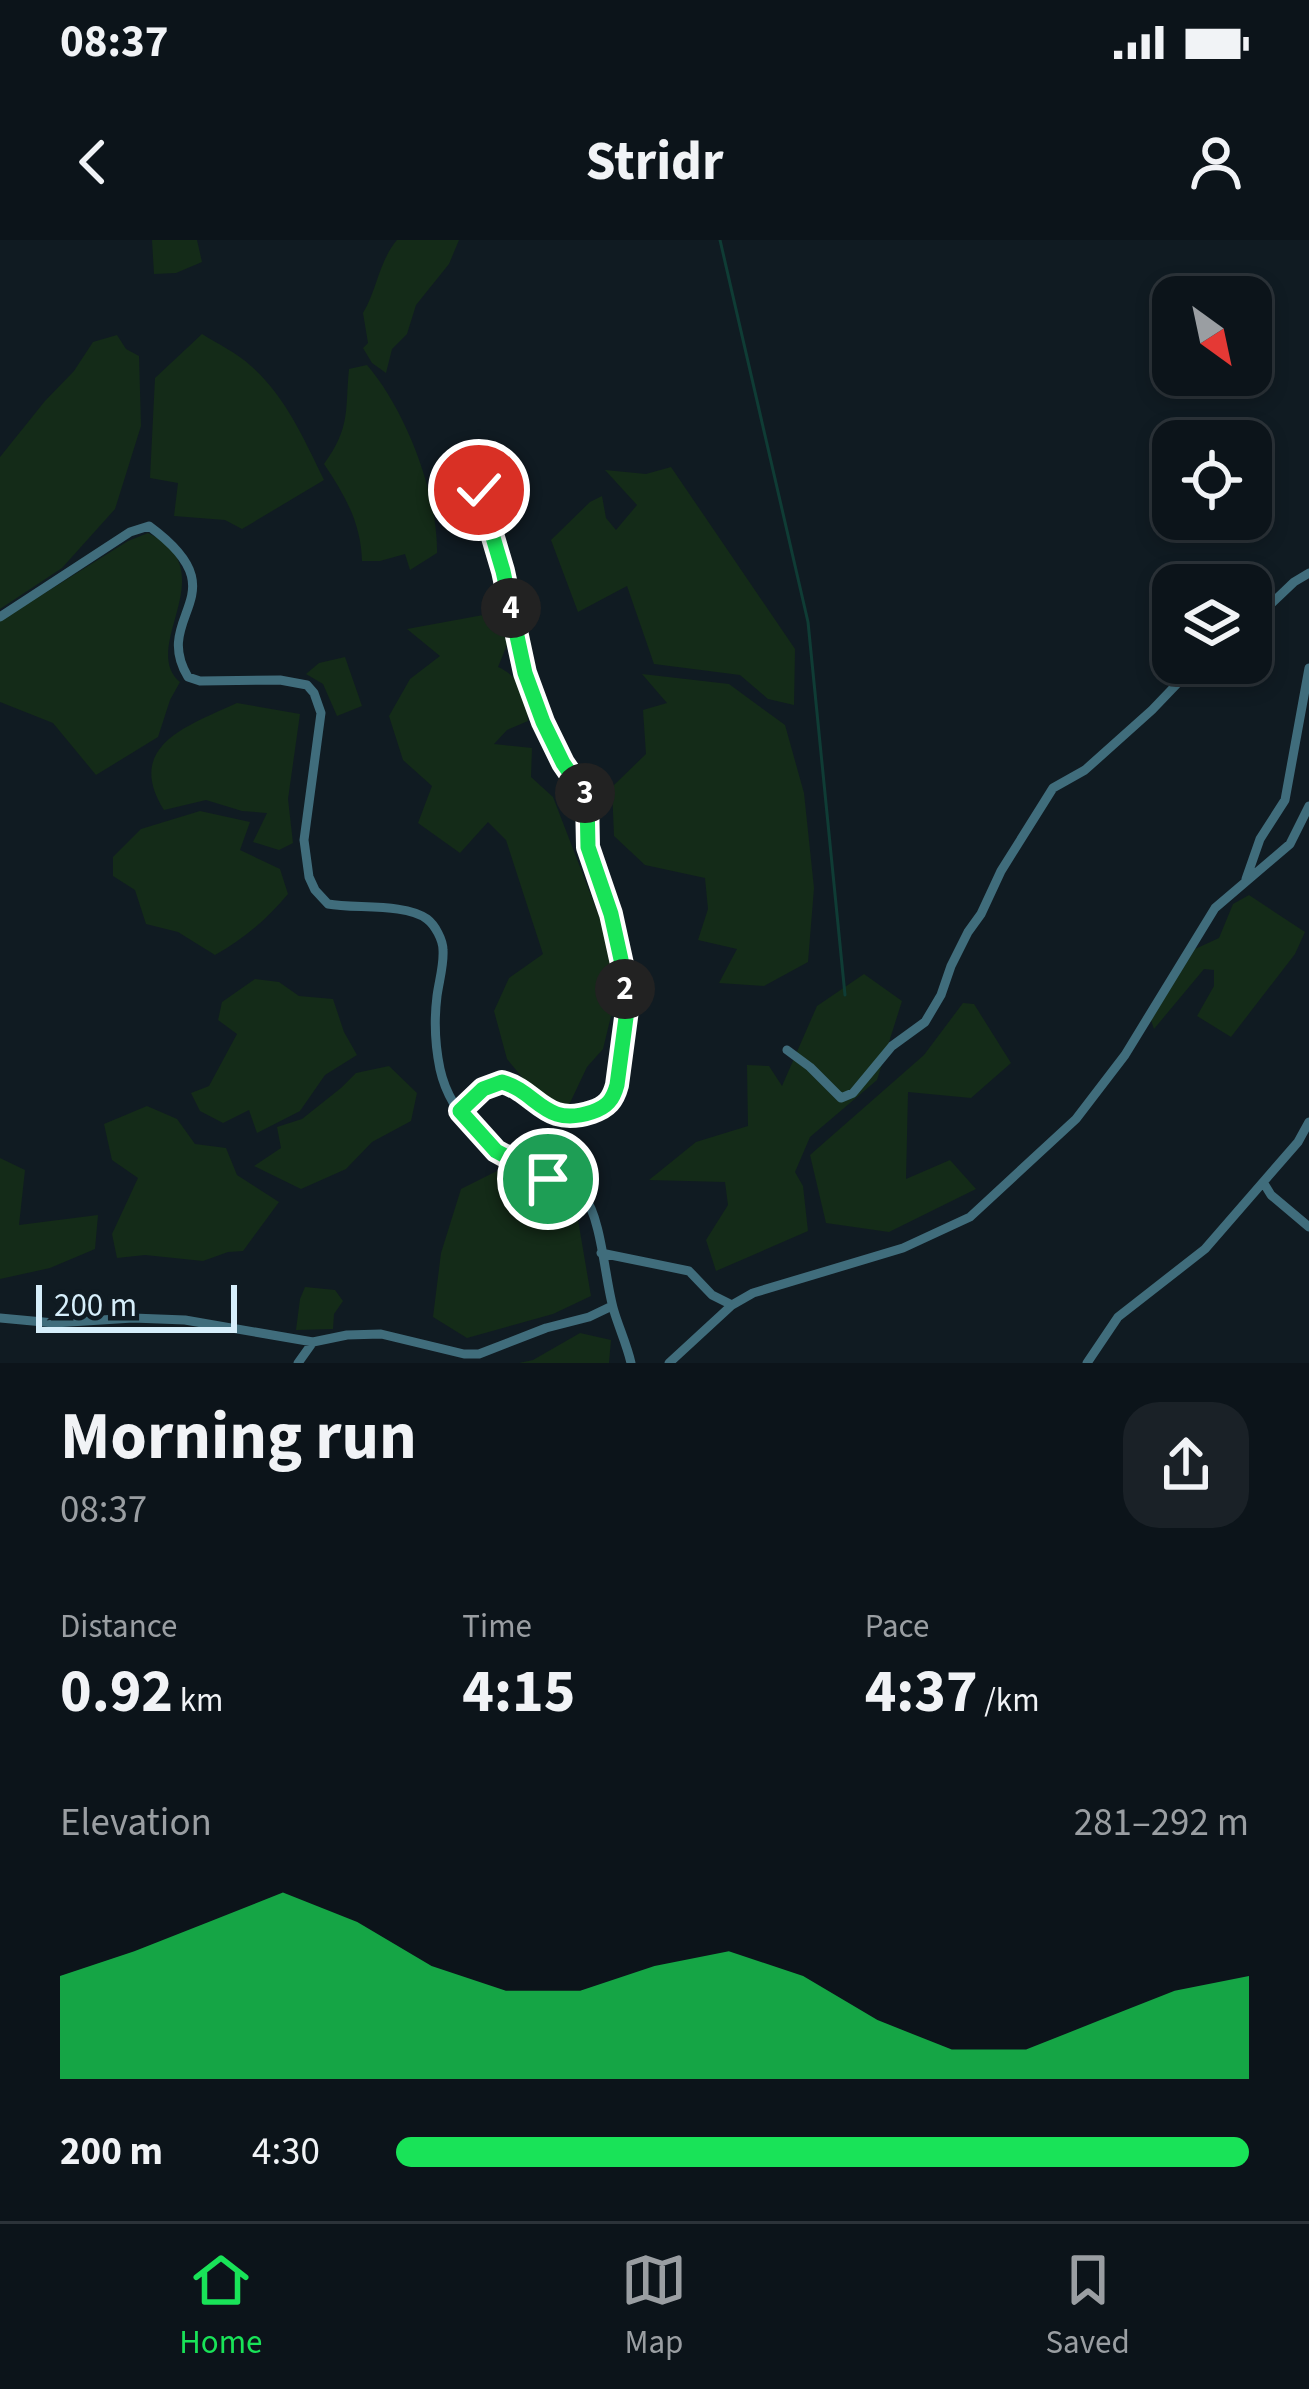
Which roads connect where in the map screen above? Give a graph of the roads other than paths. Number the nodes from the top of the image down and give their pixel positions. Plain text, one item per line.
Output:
1 (478, 465) dead end
2 (1309, 573) edge
3 (1272, 603) edge
4 (0, 617) edge
5 (1309, 668) edge
6 (1177, 684) edge
7 (1309, 806) edge
8 (1244, 884) junction
9 (787, 1050) dead end
10 (460, 1111) junction
11 (1309, 1122) edge
12 (1263, 1182) junction
13 (1309, 1227) edge
14 (601, 1253) junction
15 (732, 1305) junction
16 (612, 1306) junction
17 (0, 1318) edge
18 (313, 1342) junction
19 (298, 1363) edge
20 (631, 1363) edge
21 (669, 1363) edge
22 (1087, 1363) edge

1 - 10 street
2 - 3 street
4 - 10 street
5 - 8 street
6 - 9 street
7 - 8 street
8 - 15 street
10 - 14 street
11 - 12 street
12 - 13 street
12 - 22 street
14 - 15 street
14 - 16 street
15 - 21 street
16 - 18 street
16 - 20 street
17 - 18 street
18 - 19 street

